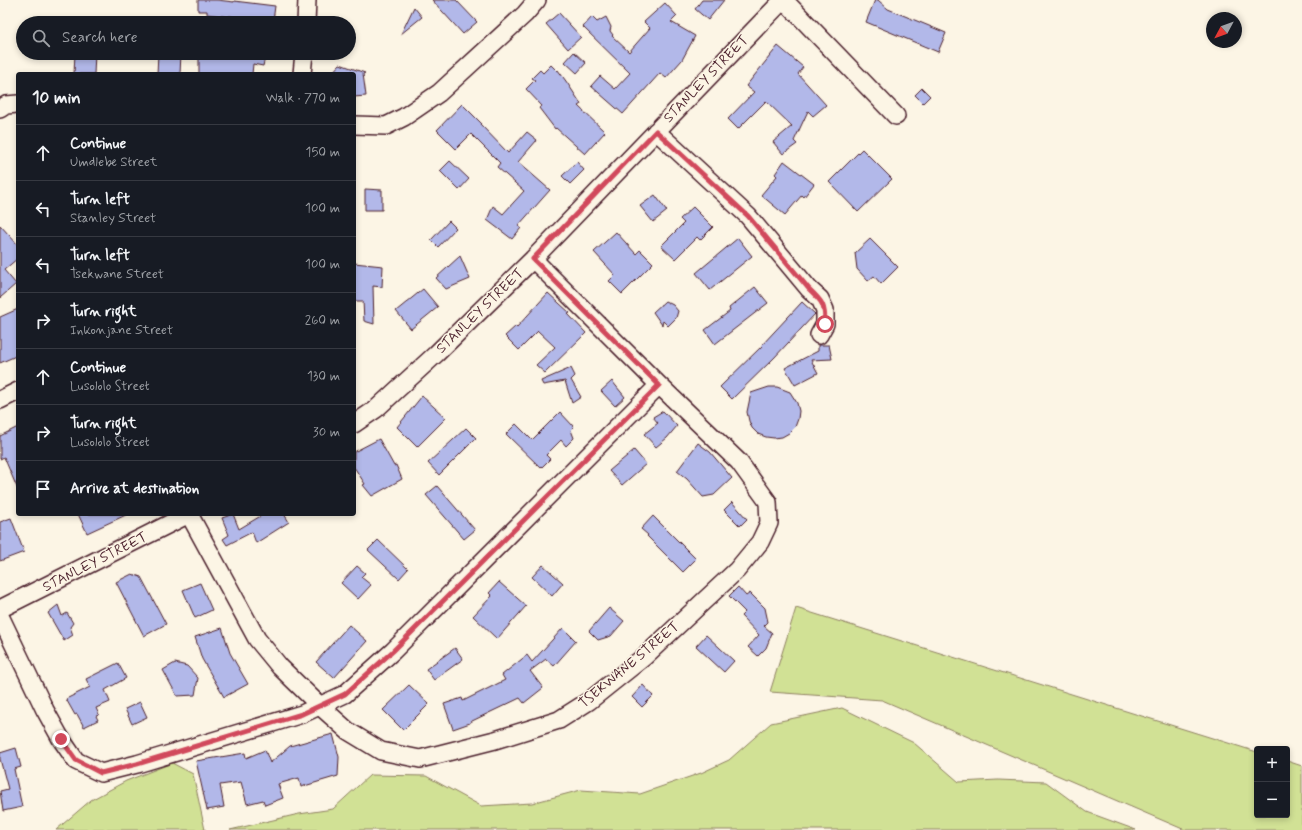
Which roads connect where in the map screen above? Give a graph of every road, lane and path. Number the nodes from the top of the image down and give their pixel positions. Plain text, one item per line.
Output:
1 (307, 0) edge
2 (537, 0) edge
3 (784, 0) edge
4 (306, 16) edge
5 (303, 60) edge
6 (302, 72) edge
7 (16, 104) edge
8 (0, 109) edge
9 (896, 116) dead end
10 (356, 125) edge
11 (656, 131) junction
12 (533, 259) junction
13 (819, 335) dead end
14 (659, 385) junction
15 (16, 392) edge
16 (0, 400) edge
17 (356, 423) edge
18 (185, 516) edge
19 (190, 516) edge
20 (0, 609) edge
21 (0, 616) edge
22 (320, 706) junction

1 - 4 street
2 - 10 street
3 - 9 street
3 - 11 street, STANLEY STREET
5 - 6 street
7 - 8 street
11 - 12 street, STANLEY STREET
11 - 13 street
12 - 14 street, TSEKWANE STREET
12 - 17 street, STANLEY STREET
14 - 22 street
14 - 22 street, TSEKWANE STREET
15 - 16 street
18 - 20 street, STANLEY STREET
19 - 22 street, TSEKWANE STREET
21 - 22 street

